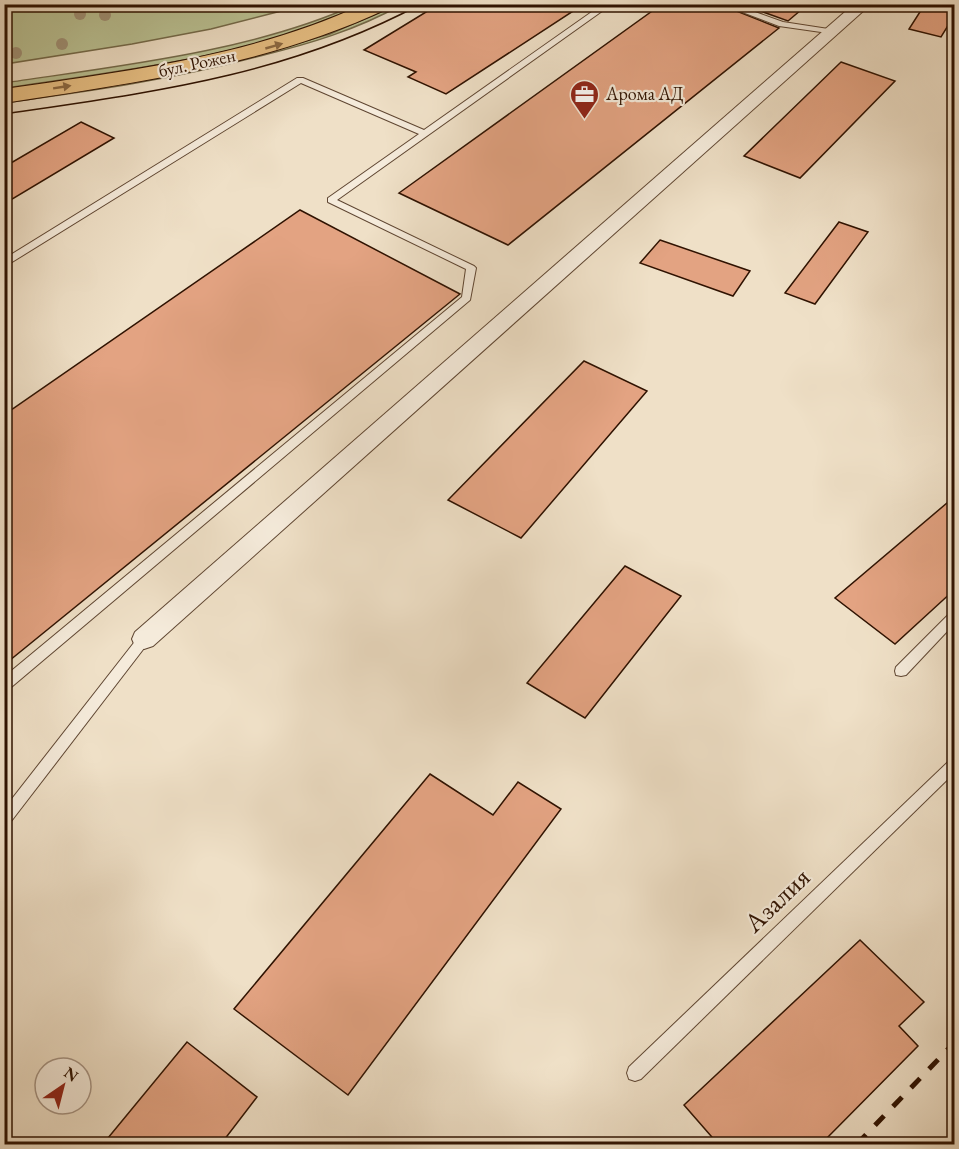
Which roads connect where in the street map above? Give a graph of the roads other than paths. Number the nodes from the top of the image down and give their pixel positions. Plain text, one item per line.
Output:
1 (338, 4) edge
2 (382, 4) edge
3 (609, 4) edge
4 (724, 4) edge
5 (864, 4) edge
6 (835, 32) junction
7 (4, 76) edge
8 (4, 96) edge
9 (425, 134) junction
10 (4, 264) edge
11 (954, 617) edge
12 (144, 639) joint
13 (901, 671) dead end
14 (4, 685) edge
15 (954, 765) edge
16 (4, 820) edge
17 (635, 1072) dead end

1 - 7 main road, бул. Рожен
8 -> 2 main road, бул. Рожен
3 - 9 lane
4 - 6 lane
5 - 6 street
6 - 12 street
9 - 10 lane
9 - 14 lane
11 - 13 lane
12 - 16 lane
15 - 17 lane, Азалия

